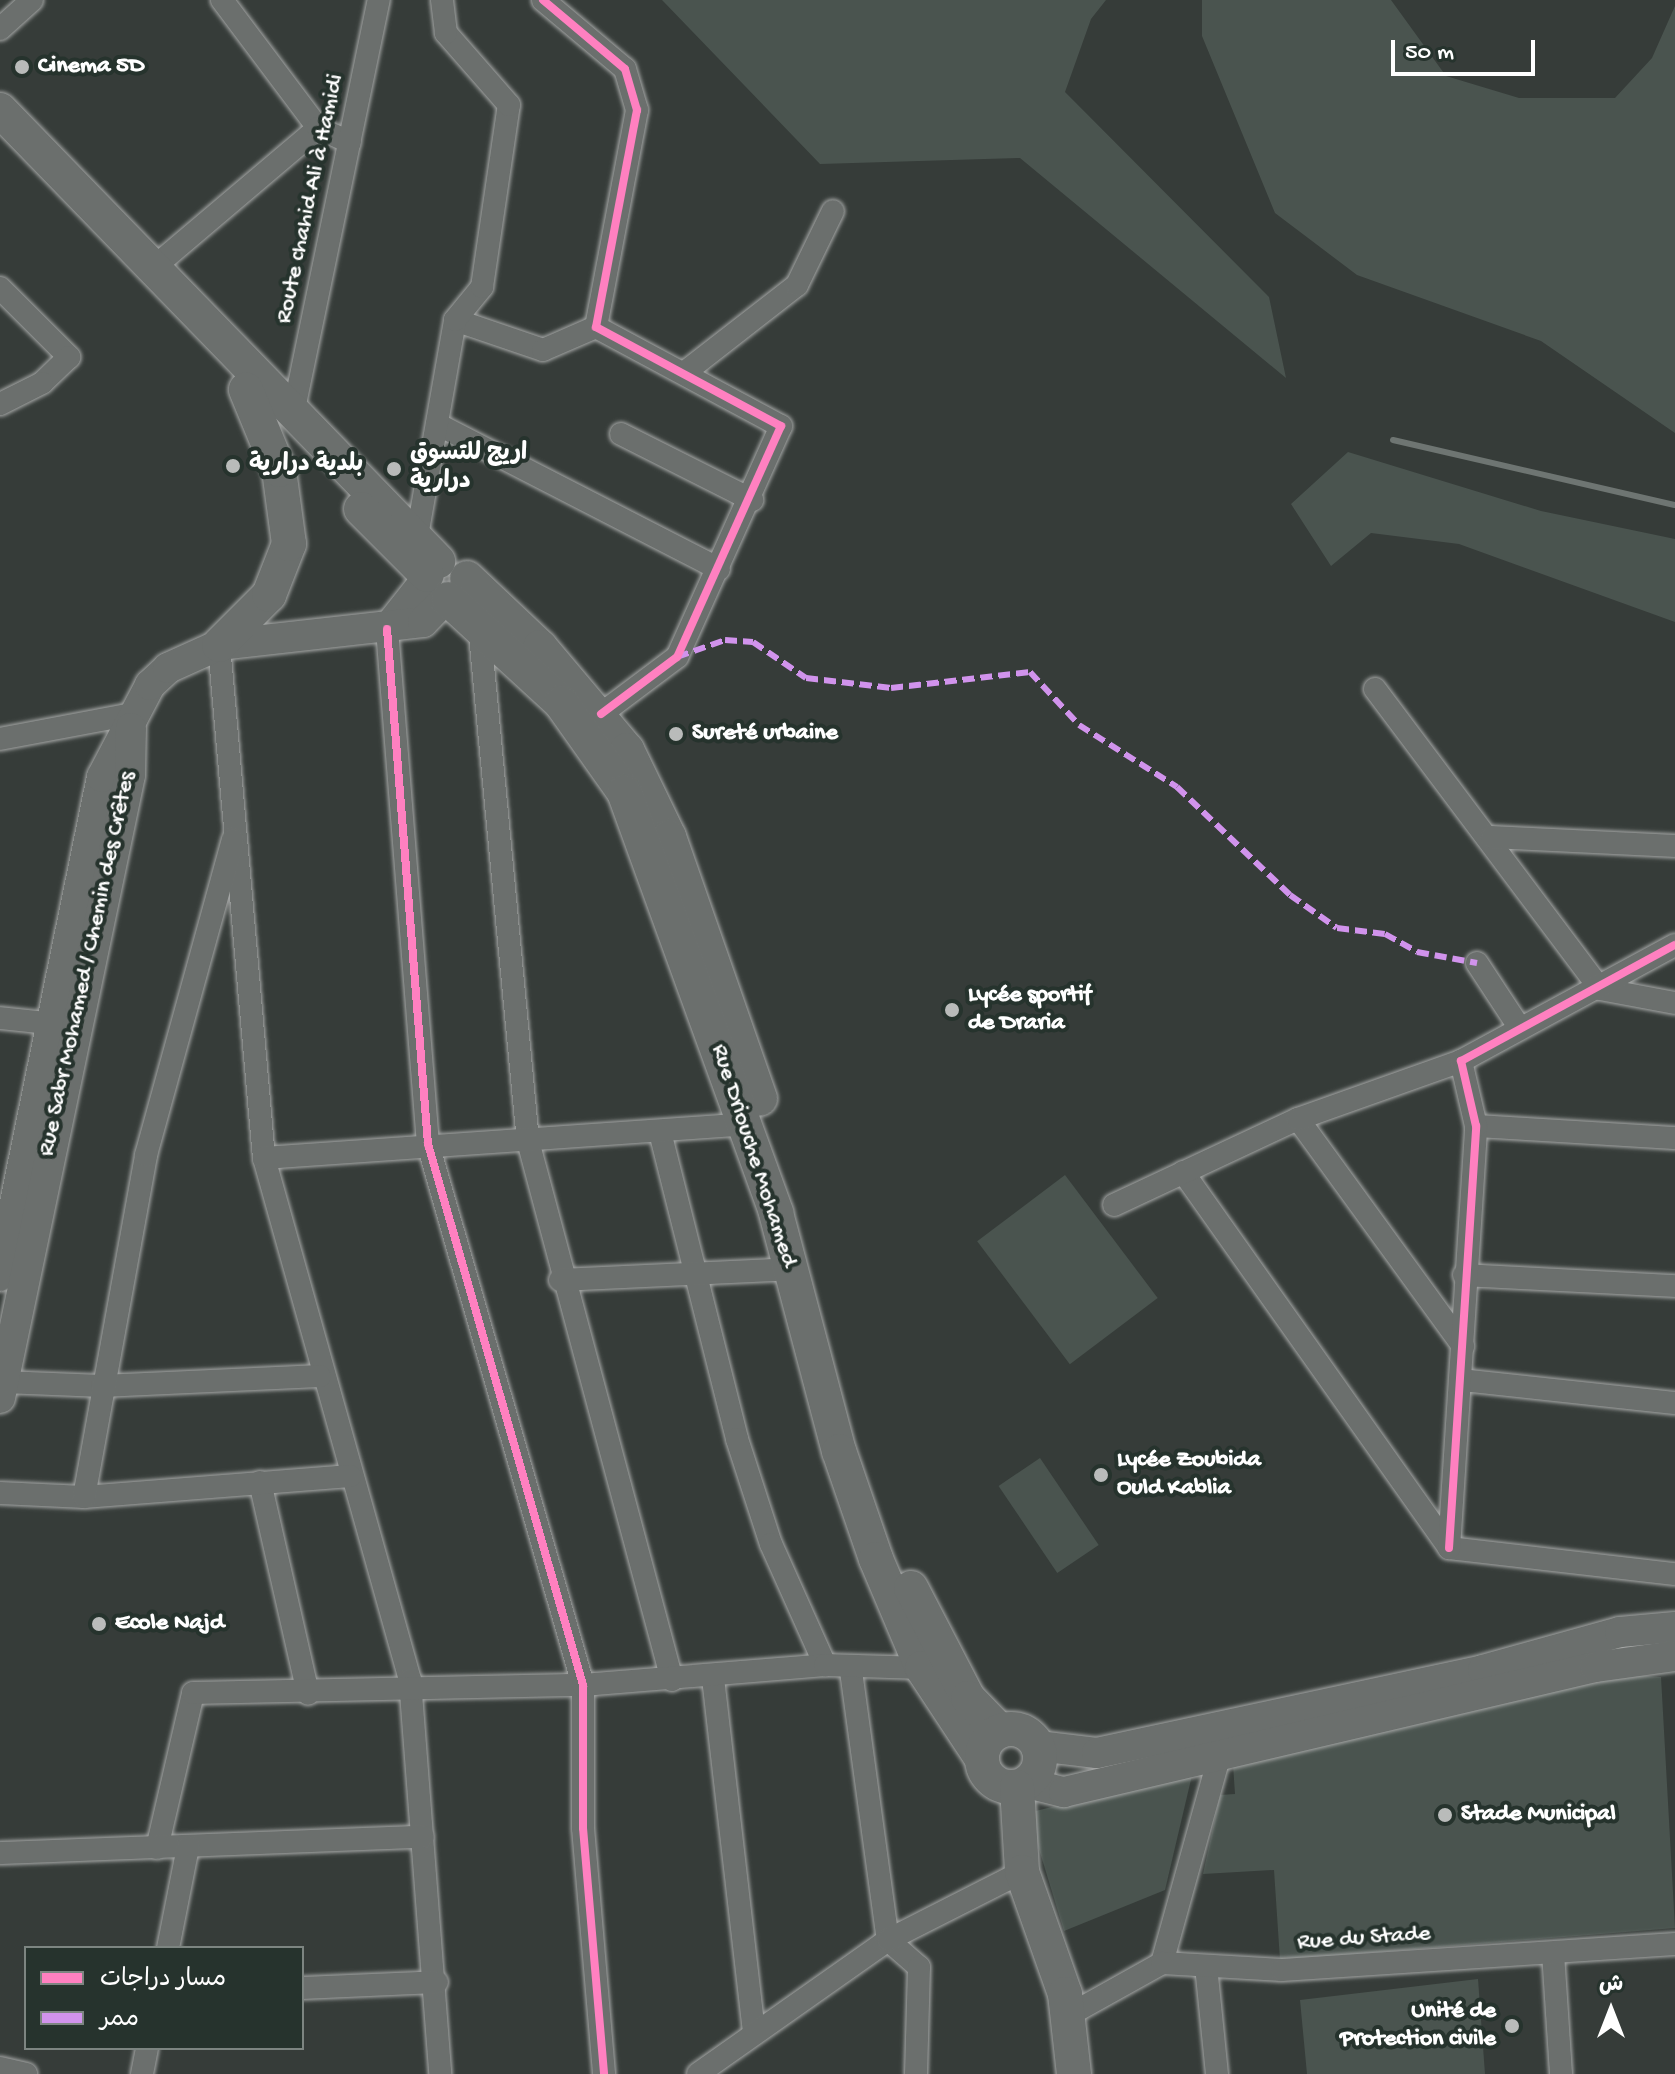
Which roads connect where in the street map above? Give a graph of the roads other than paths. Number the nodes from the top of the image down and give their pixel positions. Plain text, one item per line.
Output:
1 (32, 0) edge
2 (222, 0) edge
3 (379, 0) edge
4 (442, 0) edge
5 (543, 0) edge
6 (0, 29) edge
7 (0, 110) edge
8 (318, 128) junction
9 (0, 140) edge
10 (350, 142) junction
11 (833, 211) dead end
12 (153, 268) junction
13 (0, 288) edge
14 (455, 320) junction
15 (596, 327) junction
16 (684, 373) junction
17 (246, 390) junction
18 (0, 404) edge
19 (294, 409) junction
20 (437, 424) junction
21 (621, 434) dead end
22 (752, 500) junction
23 (719, 569) junction
24 (438, 576) junction
25 (269, 595) junction
26 (479, 624) junction
27 (387, 629) junction
28 (291, 633) junction
29 (219, 645) junction
30 (1375, 689) dead end
31 (132, 714) junction
32 (601, 714) junction
33 (0, 739) edge
34 (1492, 837) junction
35 (233, 838) junction
36 (1675, 846) edge
37 (1675, 945) edge
38 (1477, 963) dead end
39 (1600, 989) junction
40 (1675, 1003) edge
41 (0, 1018) edge
42 (47, 1023) junction
43 (1519, 1027) junction
44 (1461, 1061) junction
45 (1298, 1119) junction
46 (746, 1124) junction
47 (1476, 1126) junction
48 (660, 1132) junction
49 (1675, 1138) edge
50 (528, 1141) junction
51 (428, 1144) junction
52 (264, 1158) junction
53 (1183, 1172) junction
54 (7, 1202) edge
55 (1114, 1205) dead end
56 (790, 1269) junction
57 (693, 1274) junction
58 (1464, 1275) junction
59 (0, 1276) edge
60 (560, 1280) junction
61 (1675, 1286) edge
62 (1463, 1346) junction
63 (320, 1376) junction
64 (1462, 1380) junction
65 (102, 1386) junction
66 (1, 1390) edge
67 (1675, 1403) edge
68 (350, 1476) junction
69 (260, 1482) junction
70 (0, 1493) edge
71 (84, 1497) junction
72 (1449, 1548) junction
73 (1675, 1574) edge
74 (1675, 1627) edge
75 (1675, 1658) edge
76 (825, 1665) junction
77 (922, 1668) junction
78 (851, 1671) junction
79 (713, 1678) junction
80 (672, 1680) junction
81 (583, 1685) junction
82 (412, 1691) junction
83 (308, 1694) junction
84 (1038, 1746) joint
85 (1219, 1758) junction
86 (1004, 1769) junction
87 (423, 1837) junction
88 (188, 1847) junction
89 (157, 1848) junction
90 (0, 1853) edge
91 (1022, 1862) junction
92 (888, 1940) junction
93 (1675, 1944) edge
94 (168, 1946) edge
95 (1553, 1953) junction
96 (1162, 1963) junction
97 (1206, 1966) junction
98 (437, 1982) junction
99 (304, 1988) edge
100 (1069, 2015) junction
101 (754, 2033) junction
102 (147, 2050) edge
103 (0, 2068) edge
104 (26, 2074) edge
105 (142, 2074) edge
106 (440, 2074) edge
107 (604, 2074) edge
108 (698, 2074) edge
109 (916, 2074) edge
110 (1074, 2074) edge
111 (1217, 2074) edge
112 (1561, 2074) edge

1 - 6 street
2 - 8 street
3 - 10 street, Route chahid Ali à Hamidi
4 - 14 street
5 - 15 street
7 - 12 main road
8 - 10 street
8 - 12 street
9 - 17 main road
10 - 19 street, Route chahid Ali à Hamidi
11 - 16 street
12 - 19 main road
13 - 18 street
14 - 15 street
14 - 20 street
15 - 16 street
16 - 22 street
17 - 24 main road
17 - 25 main road
19 - 24 main road
20 - 23 street
20 - 24 street
21 - 22 street
22 - 23 street
23 - 32 street
24 - 26 main road, Rue Driouche Mohamed
24 - 27 main road
24 - 32 main road, Rue Driouche Mohamed
25 - 28 main road
25 - 29 main road
26 - 46 main road, Rue Driouche Mohamed
26 - 50 street
27 - 28 main road
27 - 51 street
28 - 29 main road
29 - 31 main road
29 - 35 street
30 - 34 street
31 - 33 street
31 - 42 main road
31 - 66 main road, Rue Sabr Mohamed / Chemin des Crêtes
32 - 86 main road, Rue Driouche Mohamed
34 - 36 street
34 - 39 street
35 - 52 street
35 - 65 street
37 - 39 street
38 - 43 street
39 - 40 street
39 - 43 street
41 - 42 street
42 - 54 main road
43 - 44 street
44 - 45 street
44 - 47 street
45 - 53 street
45 - 62 street
46 - 48 street
46 - 56 main road, Rue Driouche Mohamed
47 - 49 street
47 - 58 street
48 - 50 street
48 - 57 street
50 - 51 street
50 - 60 street
51 - 52 street
51 - 81 street
52 - 63 street
53 - 55 street
53 - 72 street
54 - 59 main road
56 - 57 street
56 - 77 main road, Rue Driouche Mohamed
57 - 60 street
57 - 76 street
58 - 61 street
58 - 62 street
60 - 80 street
62 - 64 street
63 - 65 street
63 - 68 street
64 - 67 street
64 - 72 street
65 - 66 street
65 - 71 street
68 - 69 street
68 - 82 street
69 - 71 street
69 - 83 street
70 - 71 street
72 - 73 street
74 - 84 main road
75 - 85 main road
76 - 78 street
76 - 79 street
77 - 78 street
77 - 86 main road, Rue Driouche Mohamed
78 - 92 street
79 - 80 street
79 - 101 street
80 - 81 street
81 - 82 street
81 - 107 street
82 - 83 street
82 - 87 street
83 - 89 street
84 - 86 main road
85 - 86 main road
85 - 96 street
86 - 91 main road
87 - 88 street
87 - 98 street
88 - 89 street
88 - 94 street
89 - 90 street
91 - 92 street
91 - 100 main road
92 - 101 street
92 - 109 street
93 - 95 street, Rue du Stade
95 - 97 street, Rue du Stade
95 - 112 street
96 - 97 street, Rue du Stade
96 - 100 street
97 - 111 street
98 - 99 street
98 - 106 street
100 - 110 main road
101 - 108 street
102 - 105 street
103 - 104 street

